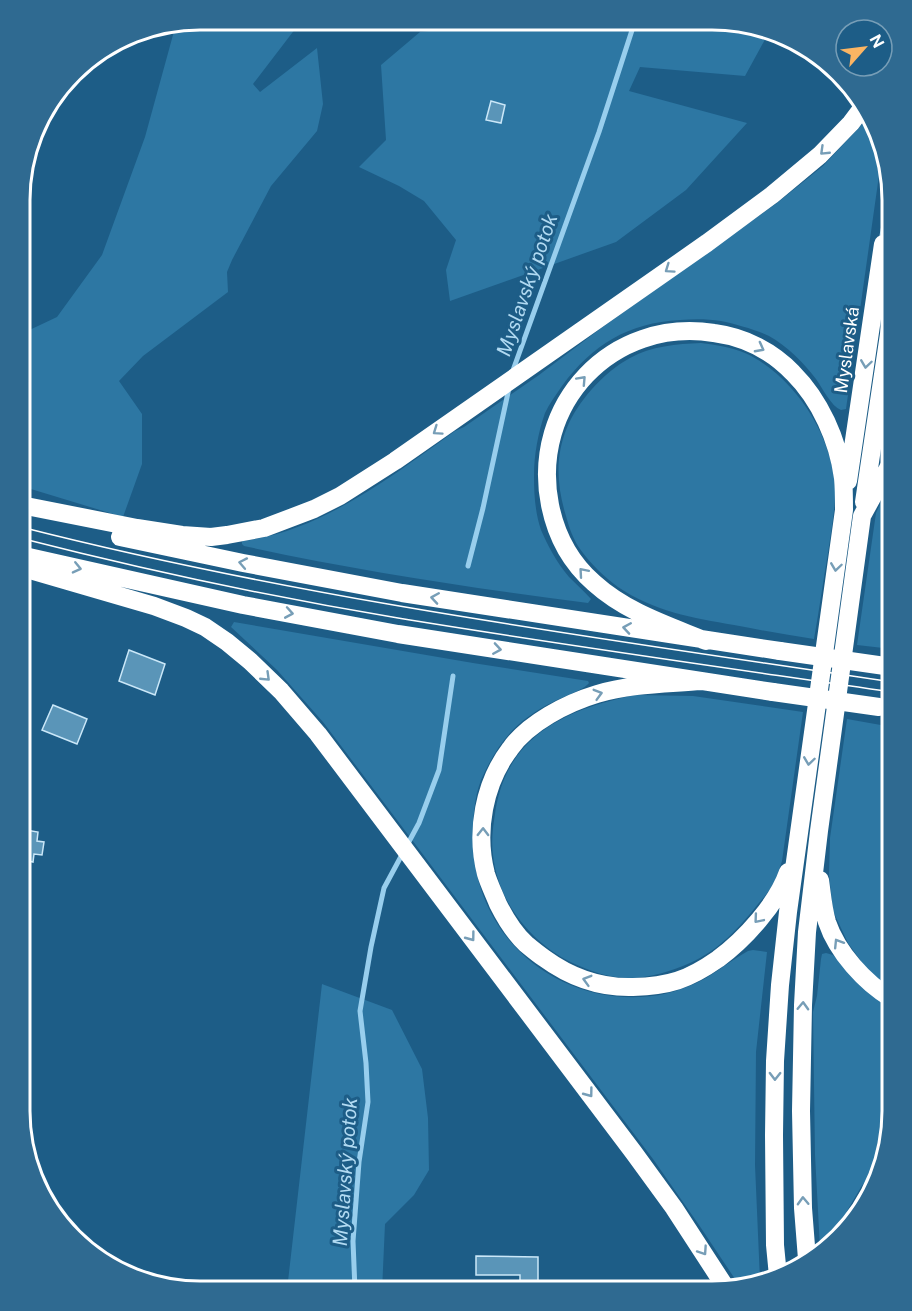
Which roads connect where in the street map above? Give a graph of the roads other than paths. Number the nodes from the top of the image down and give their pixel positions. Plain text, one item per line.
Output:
1 (858, 114) edge
2 (882, 257) edge
3 (882, 381) edge
4 (882, 479) edge
5 (30, 507) edge
6 (844, 510) junction
7 (30, 515) edge
8 (862, 516) junction
9 (30, 557) edge
10 (30, 570) edge
11 (706, 641) junction
12 (882, 665) edge
13 (700, 681) junction
14 (882, 708) edge
15 (799, 829) junction
16 (819, 831) junction
17 (882, 992) edge
18 (806, 1252) edge
19 (777, 1267) edge
20 (721, 1281) edge

1 -> 5 highway
2 -> 6 highway, Myslavská
3 - 8 highway
4 - 8 highway
11 -> 6 highway
6 -> 15 highway
11 -> 7 highway
8 - 16 highway
9 -> 13 highway
10 -> 20 highway
11 - 12 highway, bridge
13 - 14 highway, bridge
15 -> 13 highway
15 -> 19 highway
17 -> 16 highway
18 -> 16 highway

